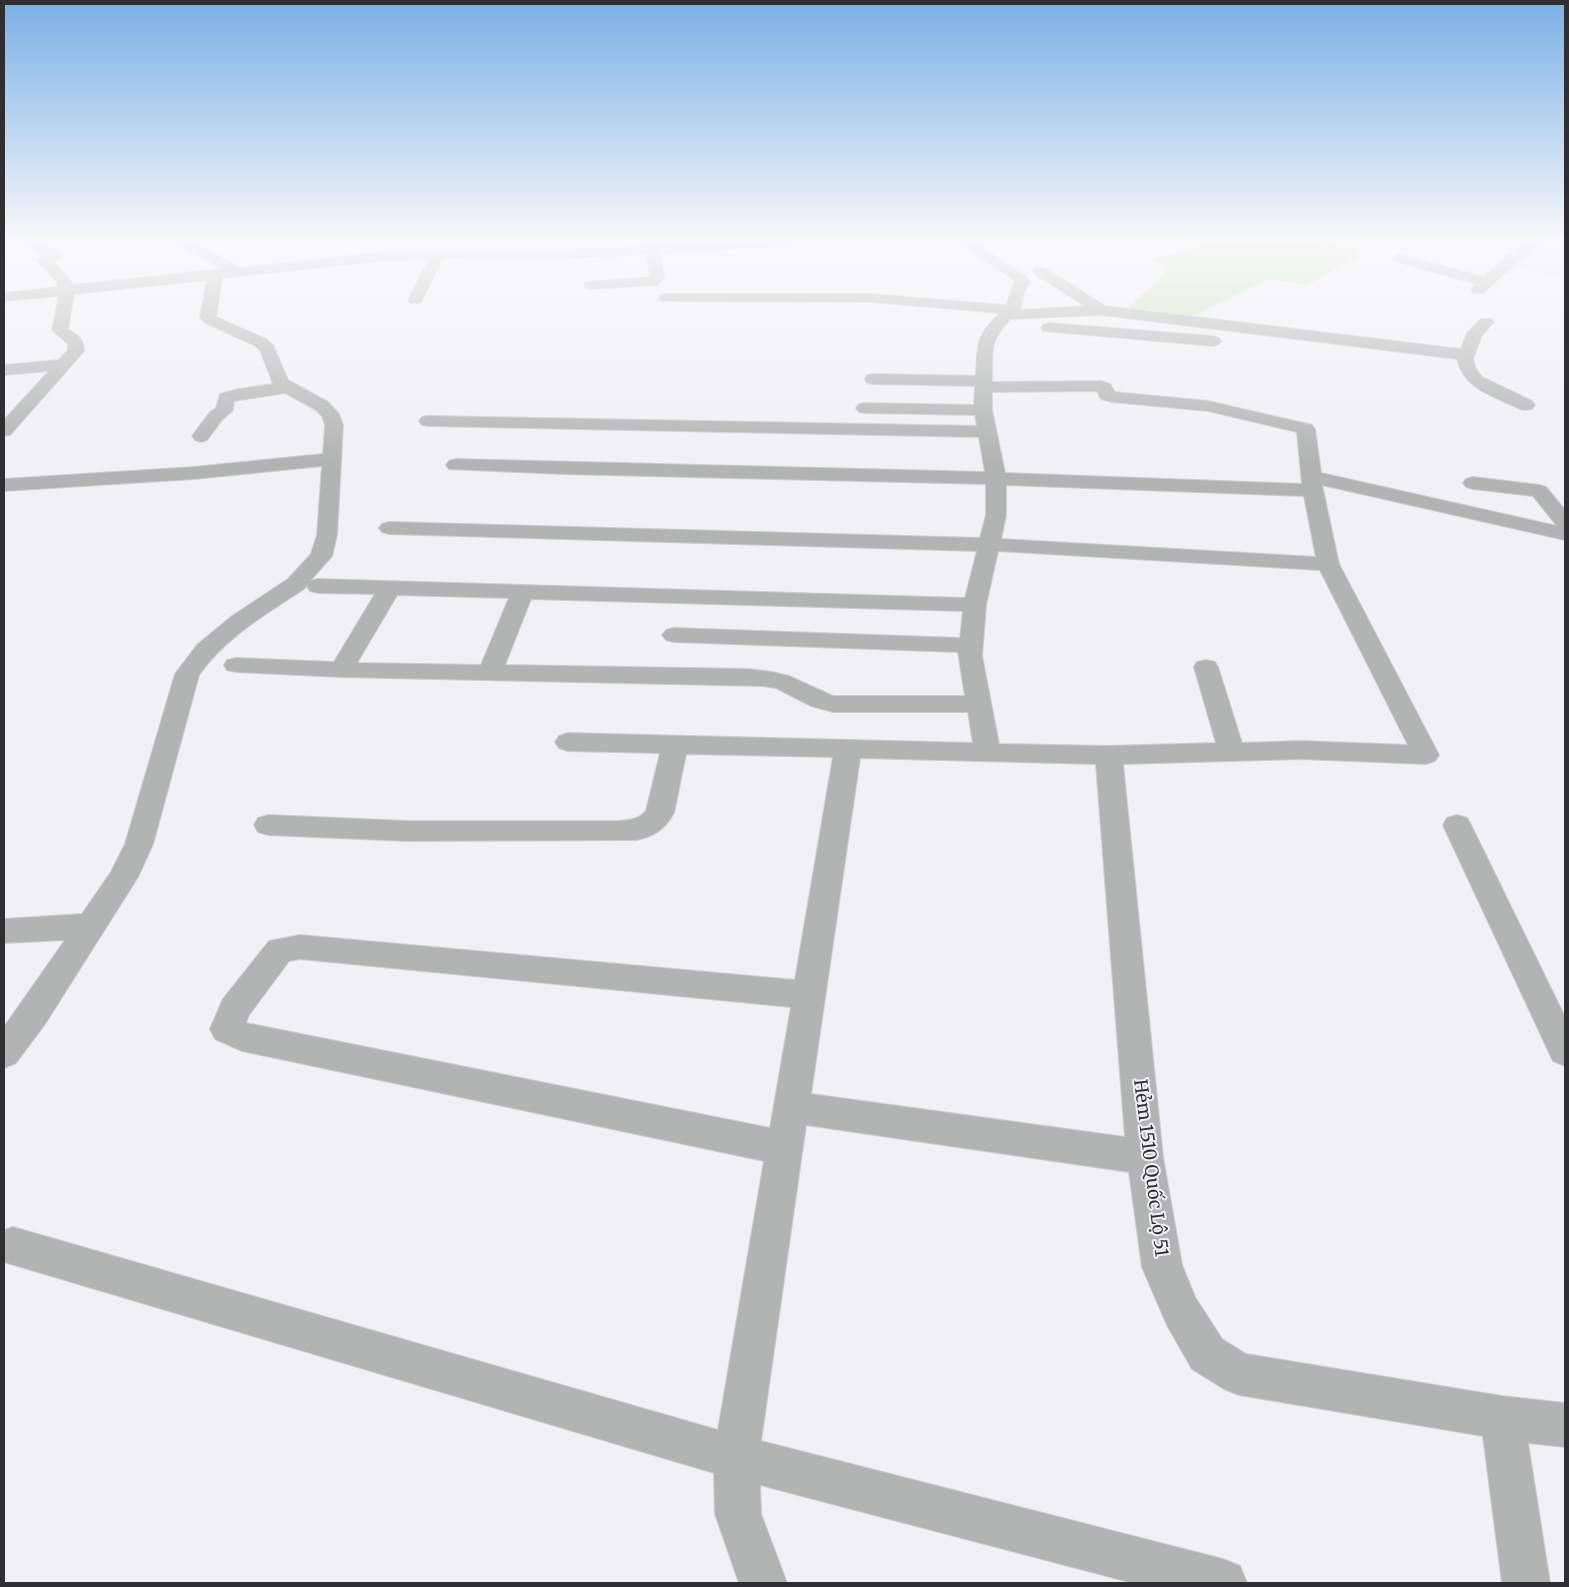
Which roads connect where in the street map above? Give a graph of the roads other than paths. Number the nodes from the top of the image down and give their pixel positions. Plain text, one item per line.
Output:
1 (63, 314) edge
2 (209, 314) edge
3 (991, 314) edge
4 (1037, 314) edge
5 (1137, 314) edge
6 (1006, 316) junction
7 (1486, 322) dead end
8 (1223, 346) dead end
9 (1467, 355) junction
10 (63, 365) junction
11 (4, 370) edge
12 (873, 379) dead end
13 (984, 384) junction
14 (288, 387) junction
15 (1526, 405) dead end
16 (864, 408) dead end
17 (982, 410) junction
18 (428, 421) dead end
19 (4, 431) edge
20 (986, 432) junction
21 (201, 436) dead end
22 (332, 459) junction
23 (456, 465) dead end
24 (996, 478) junction
25 (1312, 484) junction
26 (1473, 484) dead end
27 (4, 485) edge
28 (1565, 524) edge
29 (389, 528) dead end
30 (1565, 534) edge
31 (990, 544) junction
32 (1328, 564) junction
33 (318, 586) dead end
34 (390, 588) junction
35 (523, 592) junction
36 (975, 605) junction
37 (674, 635) dead end
38 (971, 644) junction
39 (236, 665) dead end
40 (1206, 667) dead end
41 (341, 670) junction
42 (490, 673) junction
43 (979, 704) junction
44 (568, 742) dead end
45 (675, 744) junction
46 (848, 748) junction
47 (988, 752) junction
48 (1232, 752) junction
49 (1109, 755) junction
50 (268, 825) dead end
51 (1458, 825) dead end
52 (90, 926) junction
53 (4, 931) edge
54 (809, 995) junction
55 (18, 1015) edge
56 (1565, 1051) edge
57 (4, 1053) edge
58 (791, 1107) junction
59 (785, 1148) junction
60 (1145, 1157) junction
61 (13, 1246) dead end
62 (1502, 1418) junction
63 (1565, 1425) edge
64 (736, 1456) junction
65 (763, 1583) edge
66 (1223, 1583) edge
67 (1526, 1583) edge

1 - 10 street
2 - 14 street
3 - 6 street
4 - 6 street
5 - 9 street
6 - 8 street
6 - 13 street
7 - 9 street
9 - 15 street
10 - 11 street
10 - 19 street
12 - 13 street
13 - 17 street
13 - 25 street
14 - 21 street
14 - 22 street
16 - 17 street
17 - 20 street
18 - 20 street
20 - 24 street
22 - 27 street
22 - 52 street
23 - 24 street
24 - 25 street
24 - 31 street
25 - 30 street
25 - 32 street
26 - 28 street
29 - 31 street
31 - 32 street
31 - 36 street
32 - 48 street
33 - 34 street
34 - 35 street
34 - 41 street
35 - 36 street
35 - 42 street
36 - 38 street
37 - 38 street
38 - 43 street
39 - 41 street
40 - 48 street
41 - 42 street
42 - 43 street
43 - 47 street
44 - 45 street
45 - 46 street
45 - 50 street
46 - 47 street
46 - 54 street
47 - 49 street
48 - 49 street
49 - 60 street, Hẻm 1510 Quốc Lộ 51
51 - 56 street
52 - 53 street
52 - 55 street
54 - 58 street
54 - 59 street
55 - 57 street
58 - 59 street
58 - 60 street
59 - 64 street
60 - 62 street, Hẻm 1510 Quốc Lộ 51
61 - 64 street
62 - 63 street, Hẻm 1510 Quốc Lộ 51
62 - 67 street
64 - 65 street
64 - 66 street

